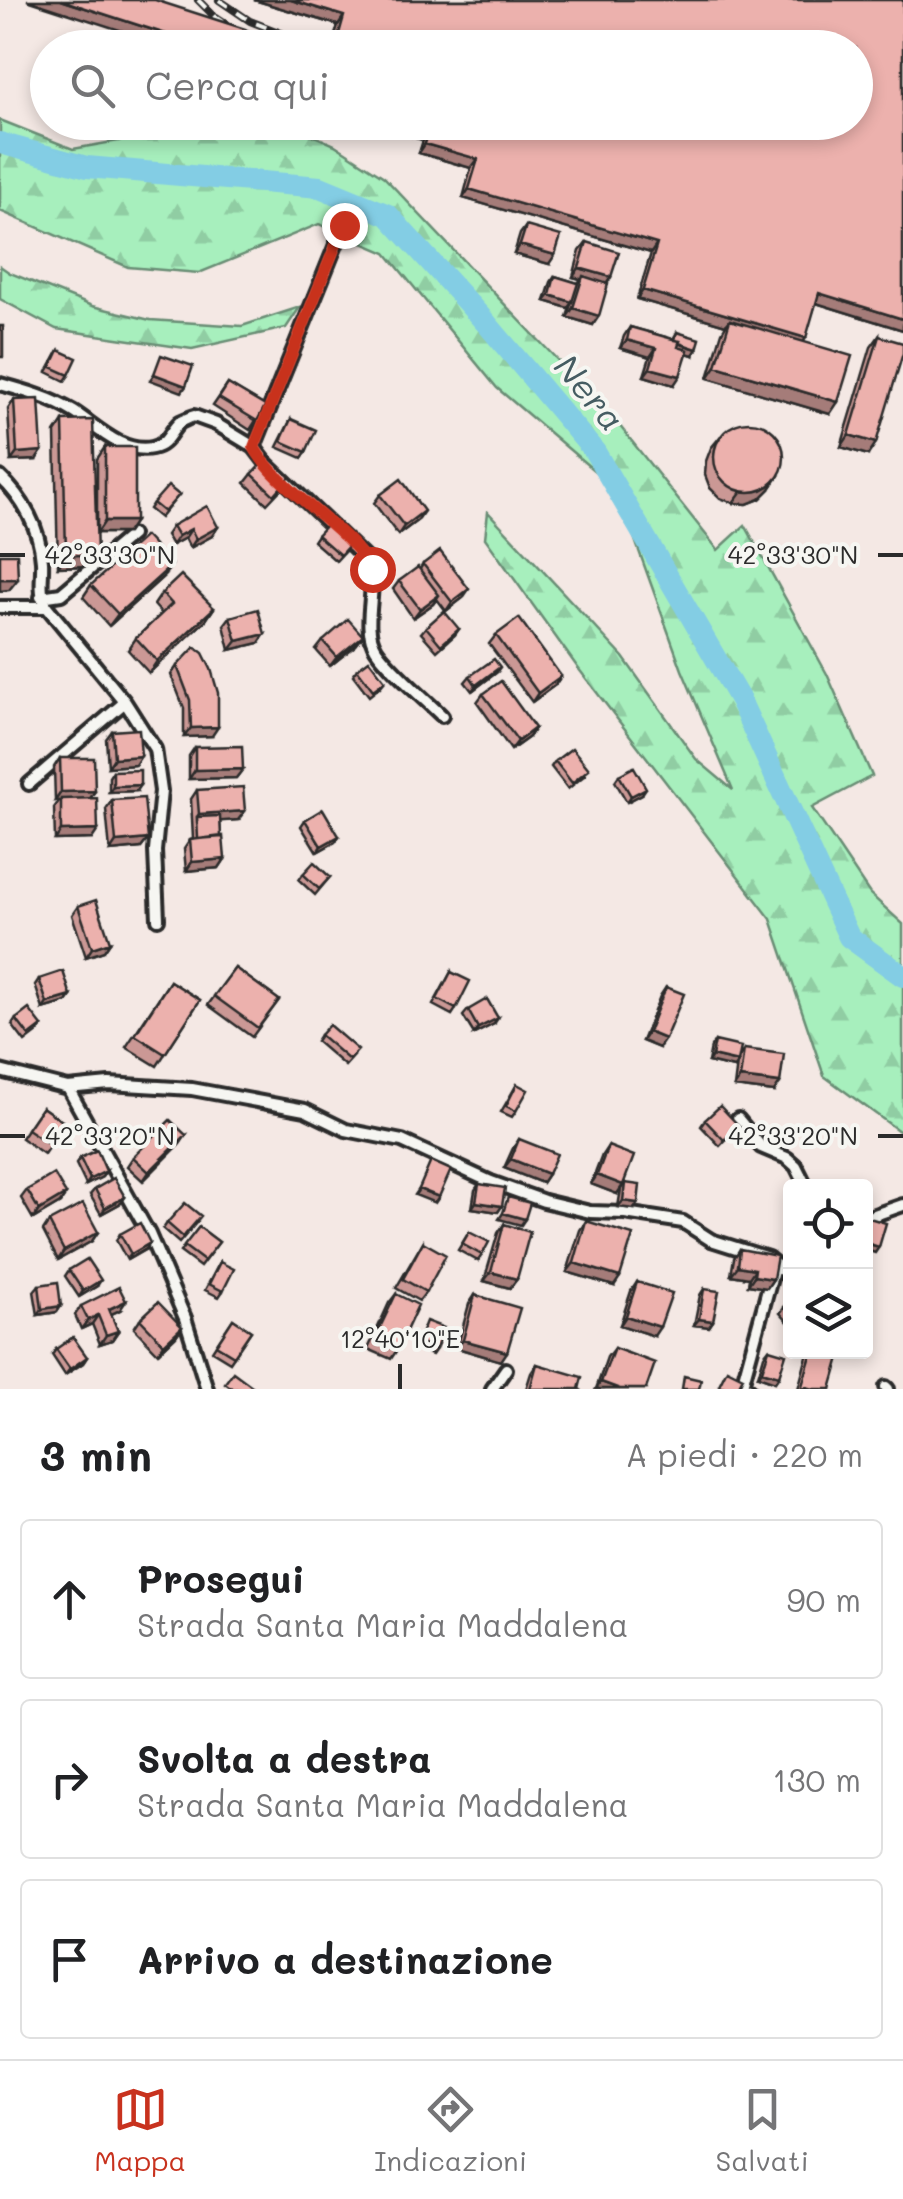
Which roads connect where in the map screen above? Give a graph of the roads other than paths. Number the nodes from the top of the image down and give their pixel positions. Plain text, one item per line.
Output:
1 (344, 225) dead end
2 (0, 384) edge
3 (254, 447) junction
4 (0, 478) edge
5 (131, 535) edge
6 (44, 602) junction
7 (0, 607) edge
8 (125, 702) junction
9 (442, 716) dead end
10 (29, 784) dead end
11 (158, 919) dead end
12 (0, 1070) edge
13 (68, 1088) junction
14 (738, 1119) edge
15 (802, 1179) edge
16 (903, 1205) edge
17 (873, 1216) edge
18 (775, 1265) junction
19 (783, 1270) edge
20 (506, 1368) dead end
21 (207, 1389) edge
22 (492, 1389) edge
23 (749, 1389) edge

1 - 3 street
2 - 3 street
3 - 9 street
4 - 6 street
5 - 6 street
6 - 7 street
6 - 8 street
8 - 10 street
8 - 11 street
12 - 13 street
13 - 18 street
13 - 21 street
14 - 15 street
16 - 17 street
18 - 19 street
18 - 23 street
20 - 22 street

